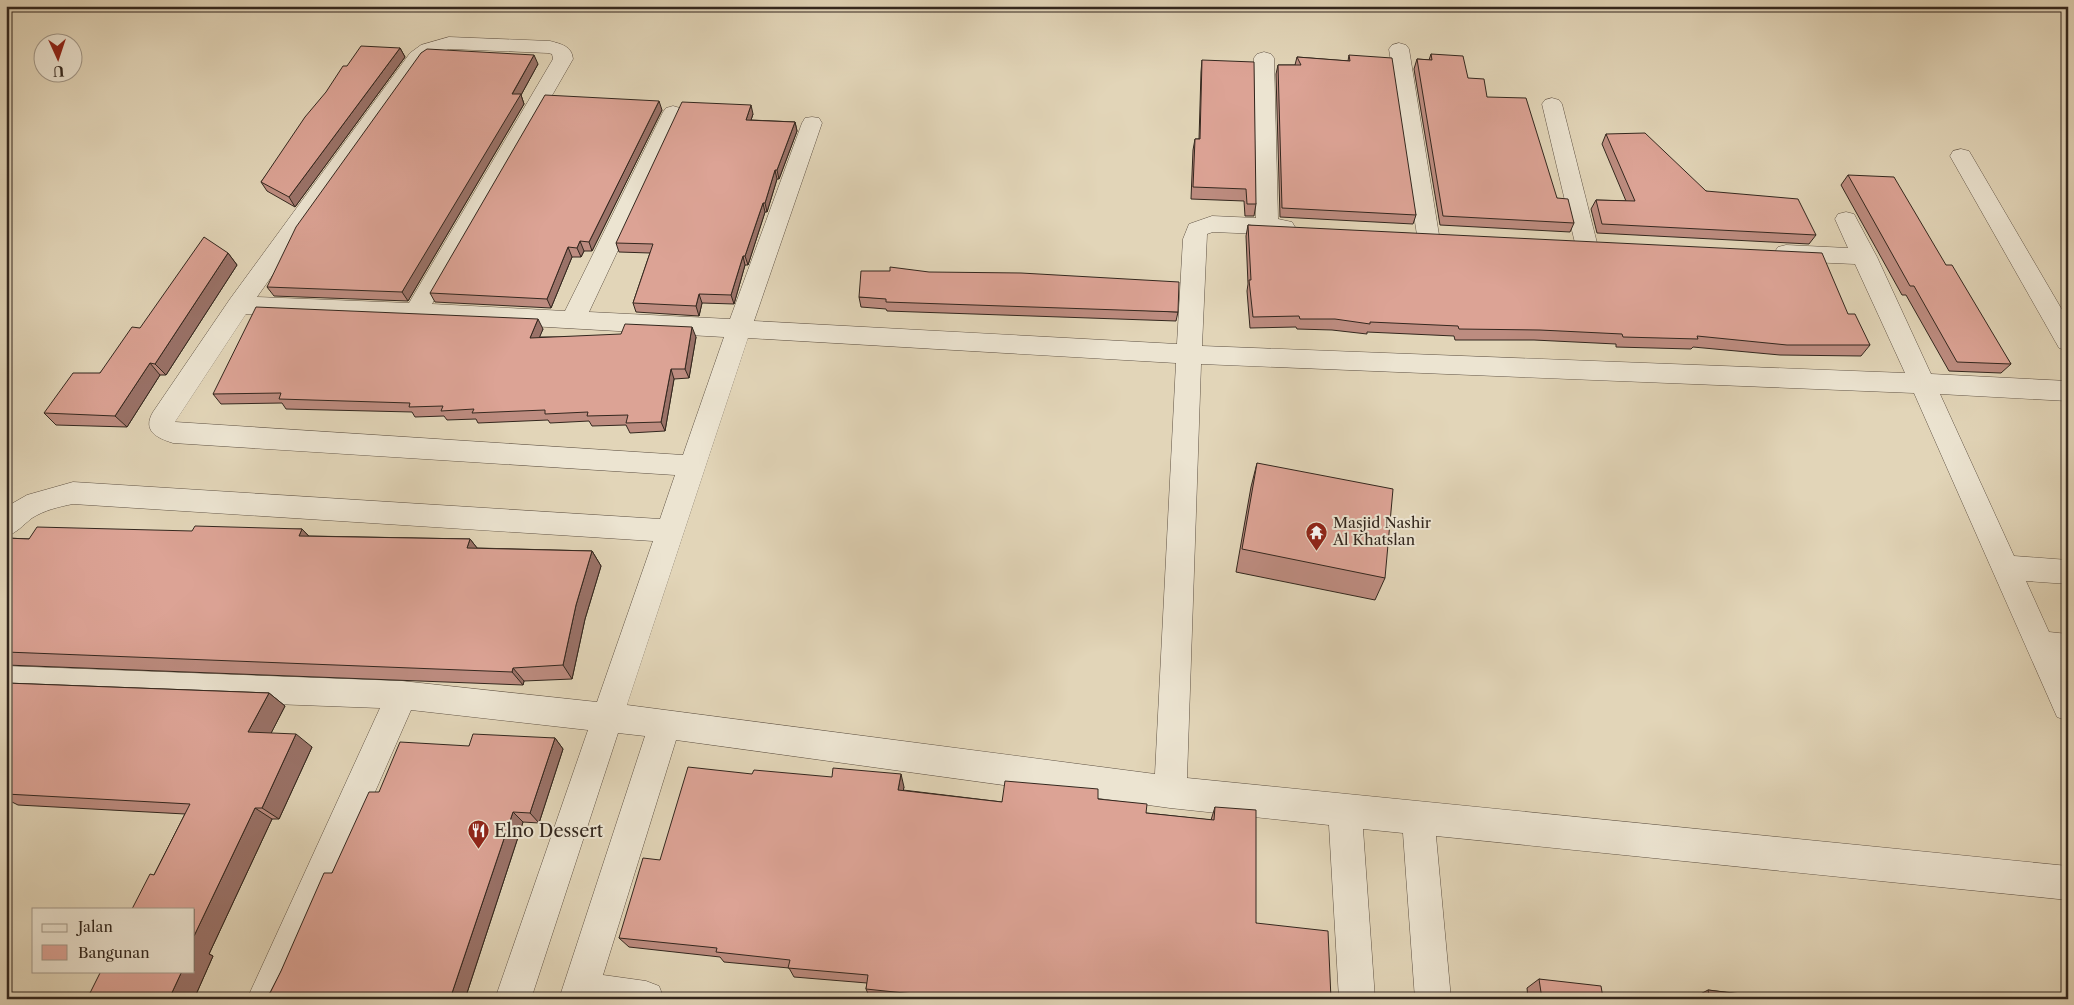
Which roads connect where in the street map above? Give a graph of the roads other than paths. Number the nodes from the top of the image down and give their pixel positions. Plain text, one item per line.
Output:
1 (1399, 49) dead end
2 (1264, 58) dead end
3 (1552, 104) dead end
4 (673, 112) dead end
5 (812, 123) dead end
6 (1962, 156) dead end
7 (1846, 218) dead end
8 (1267, 226) junction
9 (1305, 228) edge
10 (1429, 235) edge
11 (1586, 243) edge
12 (1765, 252) edge
13 (1865, 257) junction
14 (240, 306) junction
15 (416, 311) junction
16 (573, 319) junction
17 (737, 330) junction
18 (2068, 342) edge
19 (1190, 354) junction
20 (1922, 383) junction
21 (2068, 391) edge
22 (694, 466) junction
23 (6, 525) edge
24 (671, 531) junction
25 (2004, 567) junction
26 (2068, 572) edge
27 (2039, 645) junction
28 (2068, 647) edge
29 (6, 680) edge
30 (402, 695) junction
31 (2068, 707) edge
32 (608, 718) junction
33 (665, 724) junction
34 (1170, 792) junction
35 (1345, 811) junction
36 (1418, 818) junction
37 (2068, 883) edge
38 (579, 995) edge
39 (265, 999) edge
40 (513, 999) edge
41 (646, 999) edge
42 (1357, 999) edge
43 (1433, 999) edge

1 - 10 street
2 - 8 street
3 - 11 street
4 - 16 street
5 - 17 street
6 - 18 street
7 - 13 street
8 - 9 street
8 - 19 street
12 - 13 street
13 - 20 street
14 - 15 street
14 - 15 street
14 - 22 street
15 - 16 street
16 - 17 street
17 - 19 street
17 - 22 street
19 - 20 street
19 - 34 street
20 - 21 street
20 - 25 street
22 - 24 street
23 - 24 street
24 - 32 street
25 - 26 street
25 - 27 street
27 - 28 street
27 - 31 street
29 - 30 street
30 - 32 street
30 - 39 street
32 - 33 street
32 - 40 street
33 - 34 street
33 - 38 street
34 - 35 street
35 - 36 street
35 - 42 street
36 - 37 street
36 - 43 street
38 - 41 street

